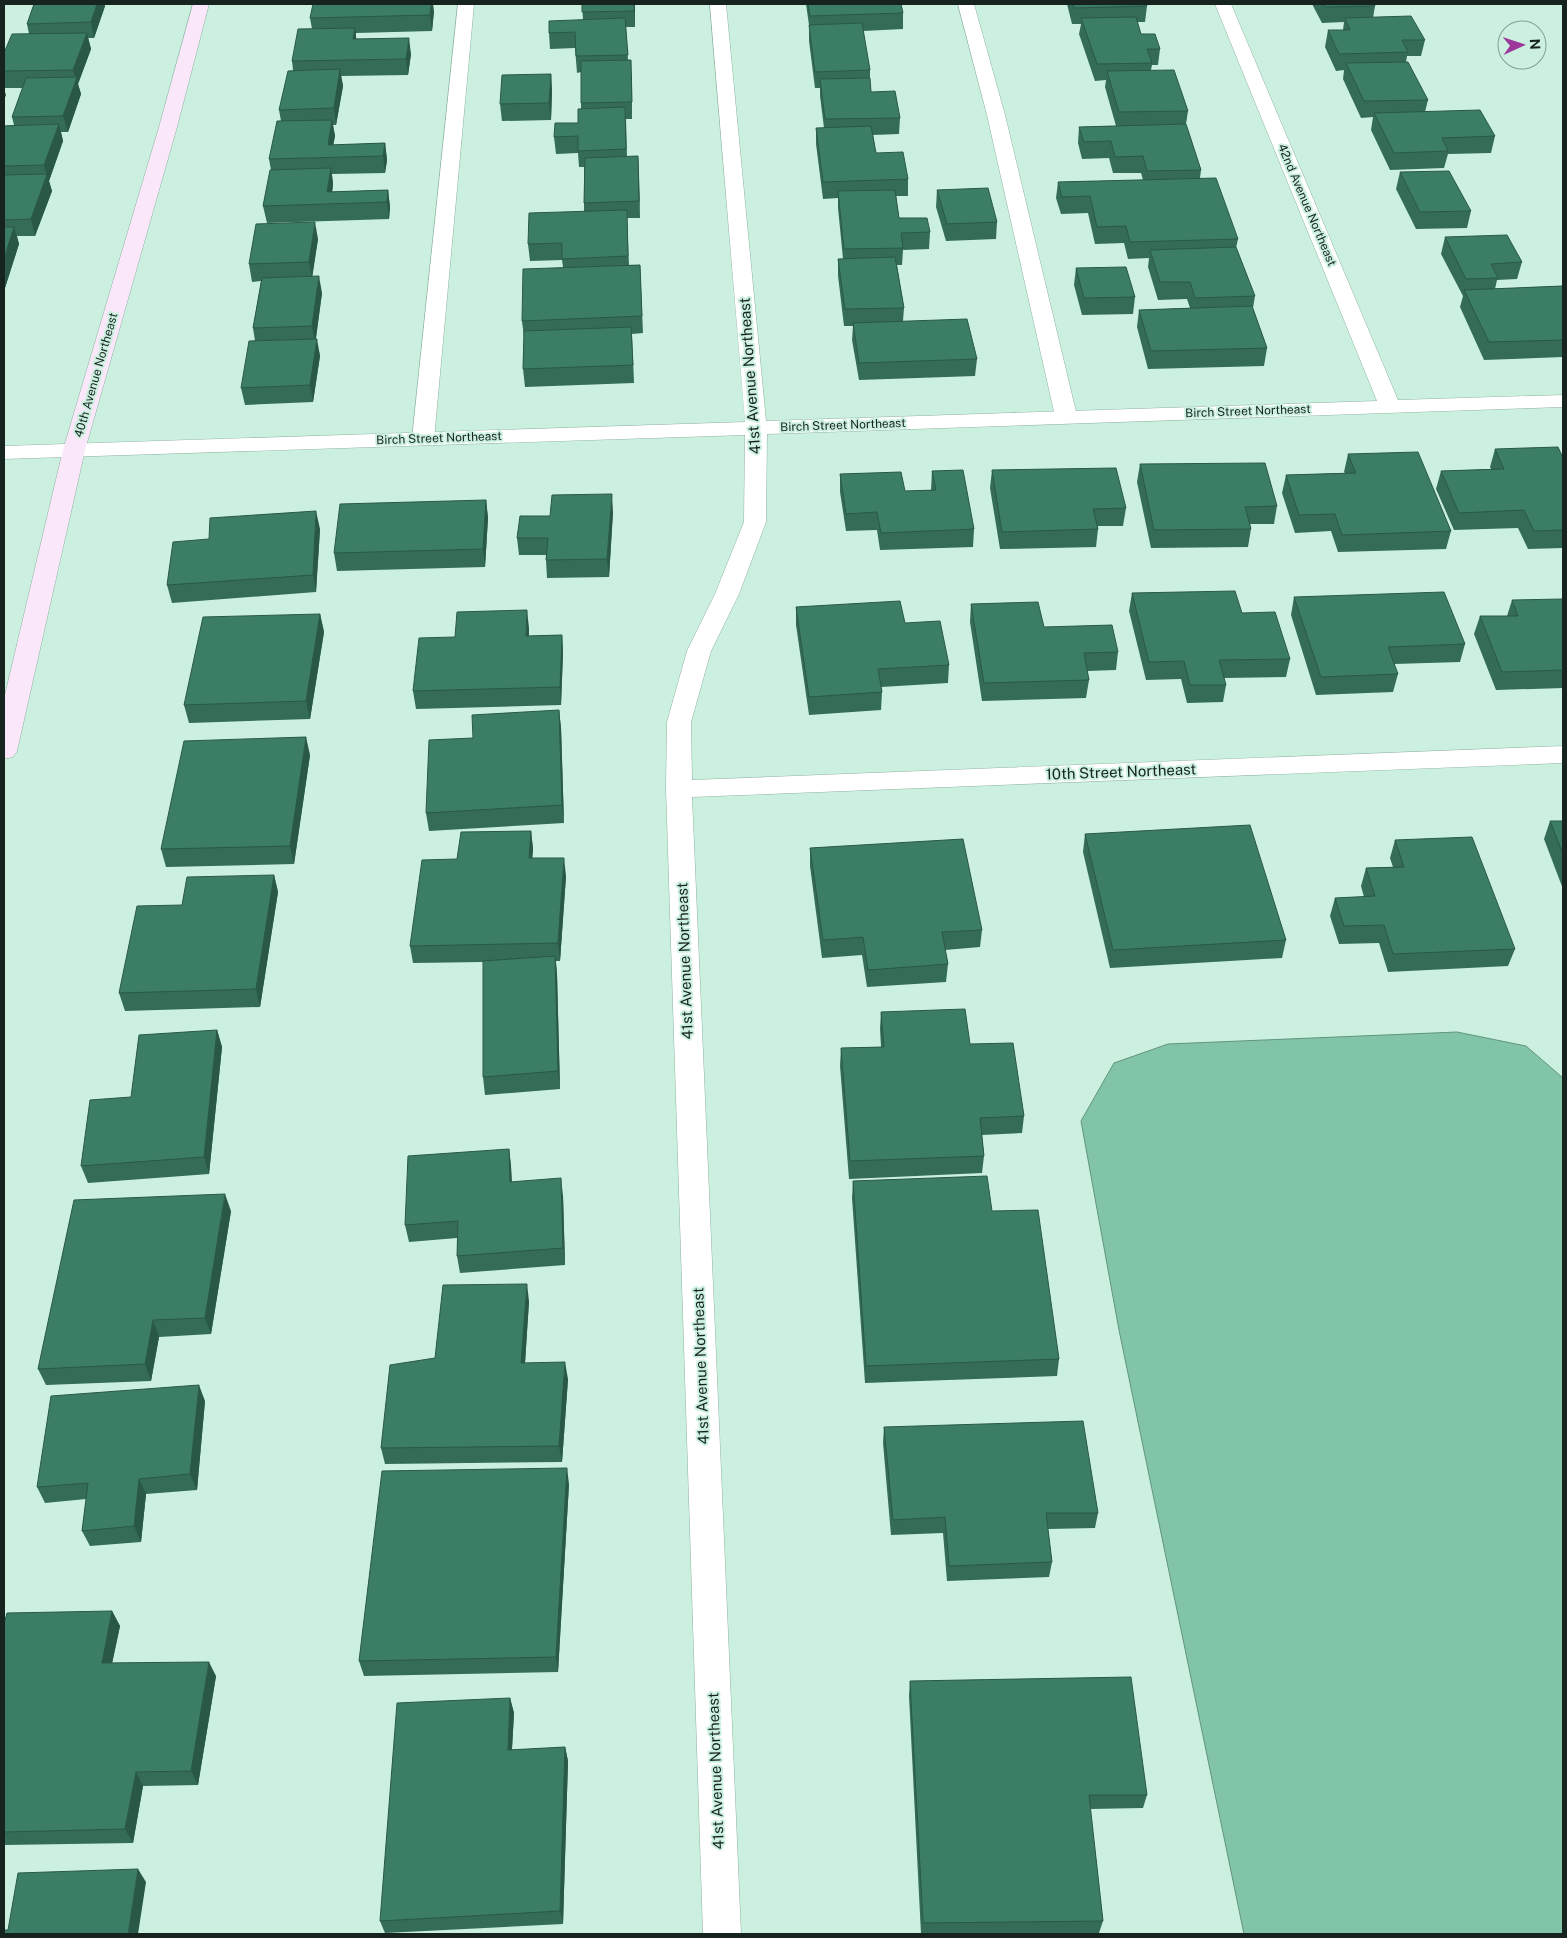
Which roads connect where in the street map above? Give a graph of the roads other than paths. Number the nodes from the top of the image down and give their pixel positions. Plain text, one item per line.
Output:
1 (201, 4) edge
2 (466, 4) edge
3 (718, 4) edge
4 (966, 4) edge
5 (1223, 4) edge
6 (1563, 401) edge
7 (1390, 406) junction
8 (1066, 416) junction
9 (756, 428) junction
10 (423, 439) junction
11 (74, 450) junction
12 (4, 453) edge
13 (4, 750) edge
14 (1563, 755) edge
15 (679, 789) junction
16 (722, 1934) edge

1 - 11 street, 40th Avenue Northeast
2 - 10 street
3 - 9 street, 41st Avenue Northeast
4 - 8 street
5 - 7 street, 42nd Avenue Northeast
6 - 7 street, Birch Street Northeast
7 - 8 street, Birch Street Northeast
8 - 9 street, Birch Street Northeast
9 - 10 street, Birch Street Northeast
9 - 15 street, 41st Avenue Northeast
10 - 11 street, Birch Street Northeast
11 - 12 street, Birch Street Northeast
11 - 13 street, 40th Avenue Northeast
14 - 15 street, 10th Street Northeast
15 - 16 street, 41st Avenue Northeast

